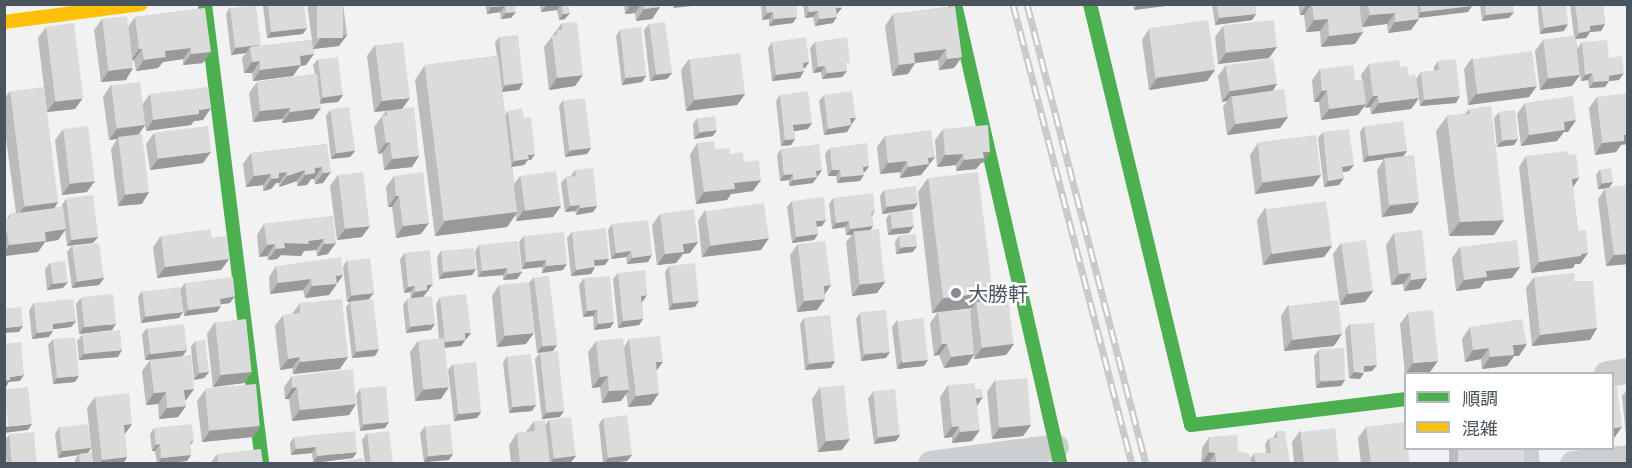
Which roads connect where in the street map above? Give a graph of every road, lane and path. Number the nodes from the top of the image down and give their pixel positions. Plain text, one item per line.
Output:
1 (141, 4) edge
2 (205, 4) edge
3 (955, 4) edge
4 (1090, 4) edge
5 (4, 22) edge
6 (1404, 399) edge
7 (1058, 455) edge
8 (1628, 458) edge
9 (262, 464) edge
10 (931, 464) edge
11 (1573, 464) edge

1 - 5 street
2 - 9 street
3 - 7 street
4 - 6 street
7 - 10 street
8 - 11 street

